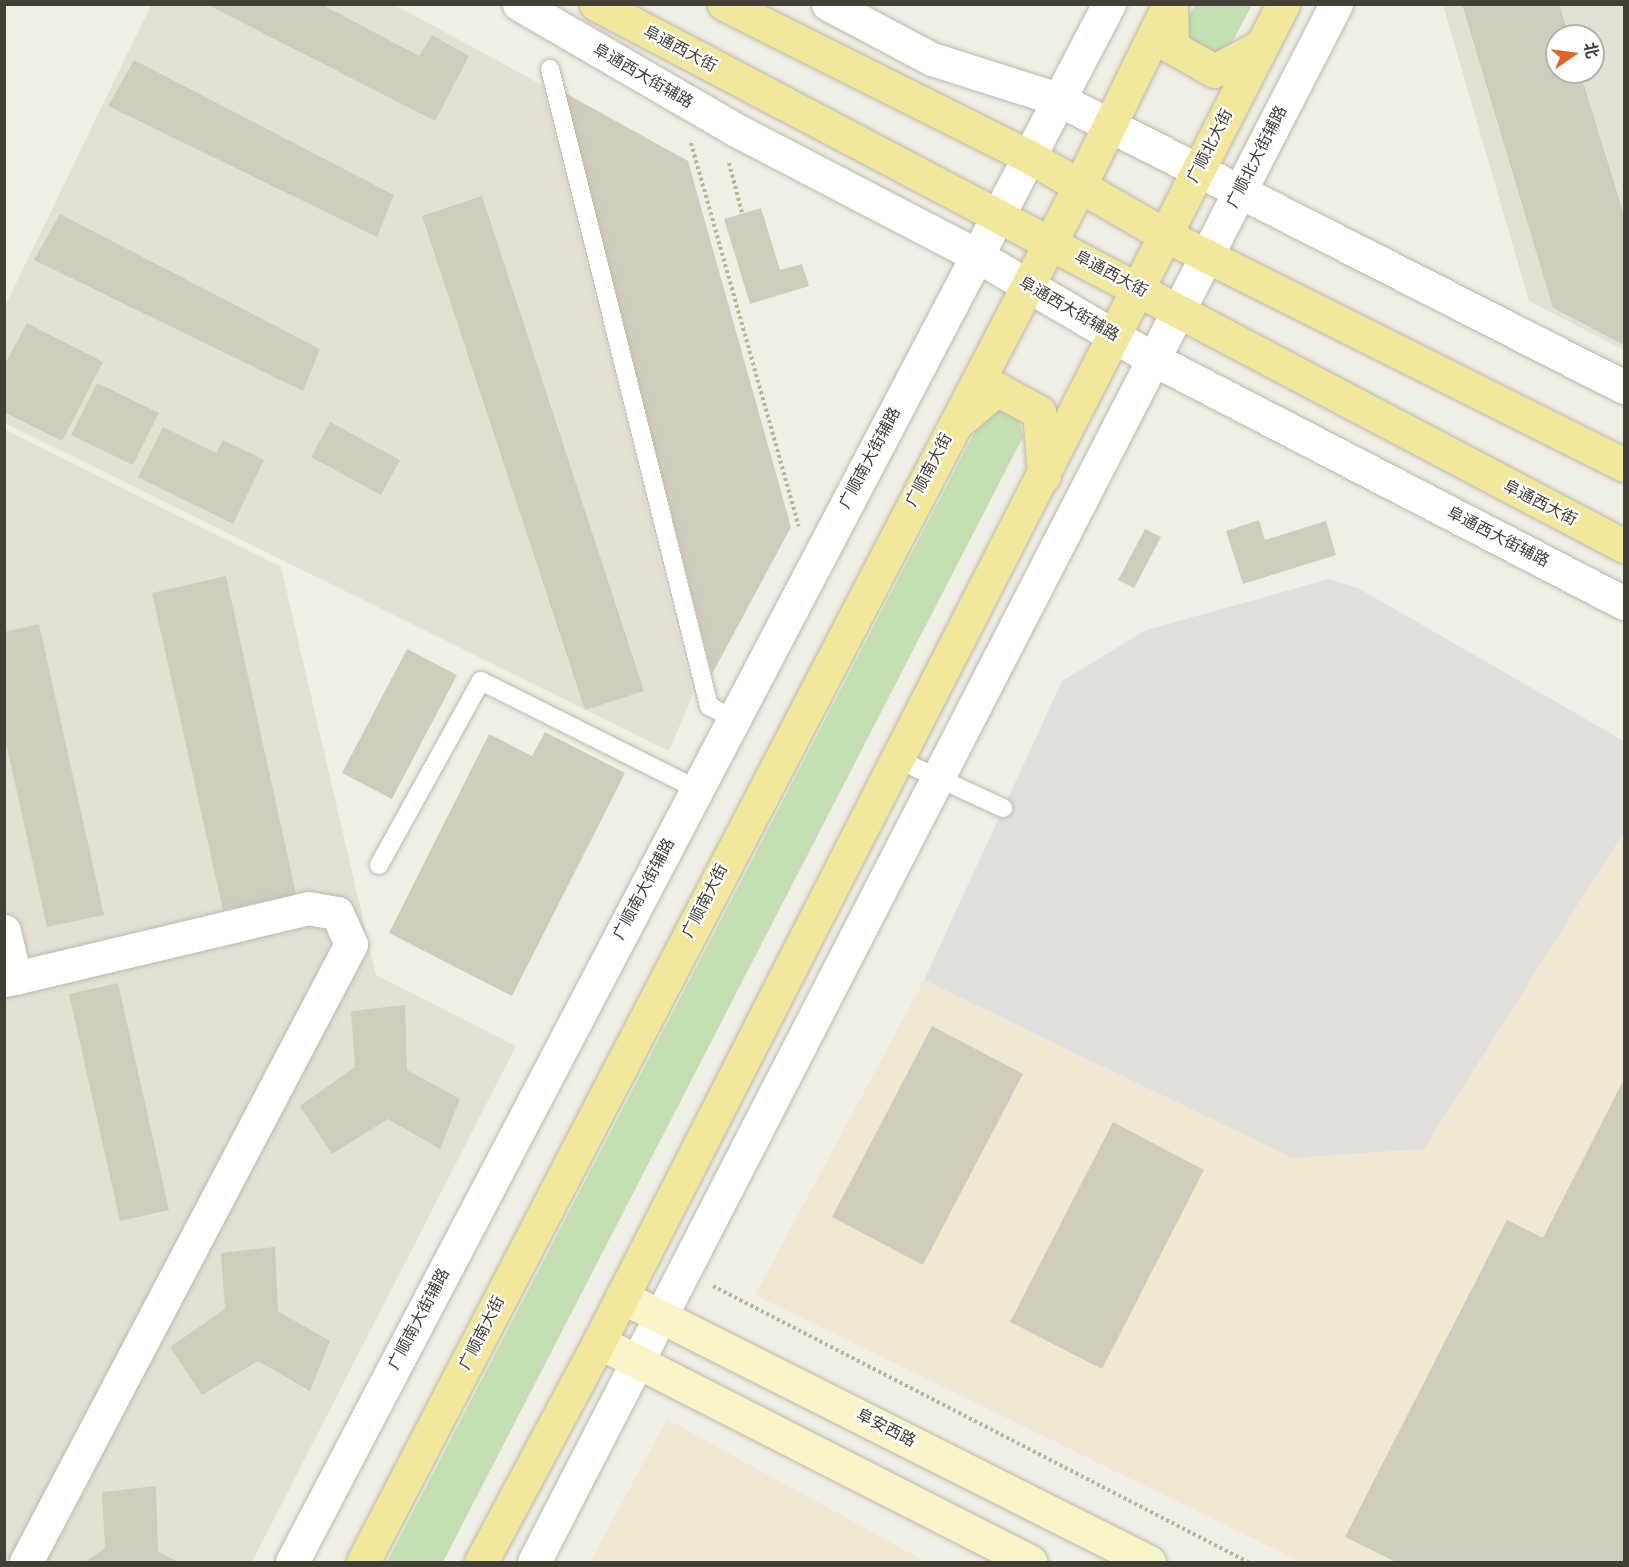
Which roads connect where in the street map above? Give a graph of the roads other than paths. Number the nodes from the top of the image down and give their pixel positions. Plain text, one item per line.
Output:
1 (519, 4) edge
2 (596, 4) edge
3 (724, 4) edge
4 (828, 4) edge
5 (1109, 4) edge
6 (1170, 4) edge
7 (1283, 4) edge
8 (1336, 4) edge
9 (1261, 46) junction
10 (550, 69) dead end
11 (1058, 99) junction
12 (1109, 125) junction
13 (1028, 156) junction
14 (1197, 170) junction
15 (1080, 185) junction
16 (1239, 192) junction
17 (997, 215) junction
18 (1165, 235) junction
19 (1049, 241) junction
20 (1207, 254) junction
21 (976, 255) junction
22 (1026, 284) junction
23 (1138, 289) junction
24 (1178, 310) junction
25 (1115, 336) junction
26 (1154, 358) junction
27 (1624, 387) edge
28 (952, 427) junction
29 (1624, 465) edge
30 (1044, 476) junction
31 (1624, 546) edge
32 (1624, 603) edge
33 (733, 719) junction
34 (897, 759) junction
35 (937, 778) junction
36 (697, 789) junction
37 (1003, 808) dead end
38 (379, 865) dead end
39 (4, 931) edge
40 (10, 979) edge
41 (622, 1297) junction
42 (660, 1314) junction
43 (599, 1342) junction
44 (637, 1362) junction
45 (26, 1563) edge
46 (292, 1563) edge
47 (363, 1563) edge
48 (481, 1563) edge
49 (534, 1563) edge
50 (1030, 1563) edge
51 (1149, 1563) edge

1 - 21 street, 阜通西大街辅路
2 - 17 main road, 阜通西大街
3 - 13 main road
4 - 11 street
5 - 11 street
6 - 9 main road
6 - 12 main road
7 - 9 main road, 广顺北大街
8 - 16 street, 广顺北大街辅路
9 - 14 main road, 广顺北大街
10 - 33 lane
11 - 12 street
11 - 13 street
12 - 14 street
12 - 15 main road
13 - 15 main road
13 - 17 street
14 - 16 street
14 - 18 main road, 广顺北大街
15 - 18 main road
15 - 19 main road, 广顺南大街
16 - 20 street, 广顺北大街辅路
16 - 27 street
17 - 19 main road, 阜通西大街
17 - 21 street, 广顺南大街辅路
18 - 20 main road
18 - 23 main road, 广顺北大街
19 - 22 main road, 广顺南大街
19 - 23 main road, 阜通西大街
20 - 24 street, 广顺北大街辅路
20 - 29 main road
21 - 22 street, 阜通西大街辅路
21 - 33 street, 广顺南大街辅路
22 - 25 street, 阜通西大街辅路
22 - 28 main road, 广顺南大街
23 - 24 main road, 阜通西大街
23 - 25 main road
24 - 26 street
24 - 31 main road, 阜通西大街
25 - 26 street, 阜通西大街辅路
25 - 30 main road
26 - 32 street, 阜通西大街辅路
26 - 35 street
28 - 30 main road
28 - 47 main road, 广顺南大街
30 - 34 main road
33 - 36 street, 广顺南大街辅路
34 - 35 lane
34 - 41 main road
35 - 37 lane
35 - 42 street
36 - 38 lane
36 - 46 street, 广顺南大街辅路
39 - 40 street
40 - 45 street
41 - 42 main road, 阜安西路
41 - 43 main road
42 - 44 street
42 - 51 main road, 阜安西路
43 - 44 main road
43 - 48 main road
44 - 49 street
44 - 50 main road

